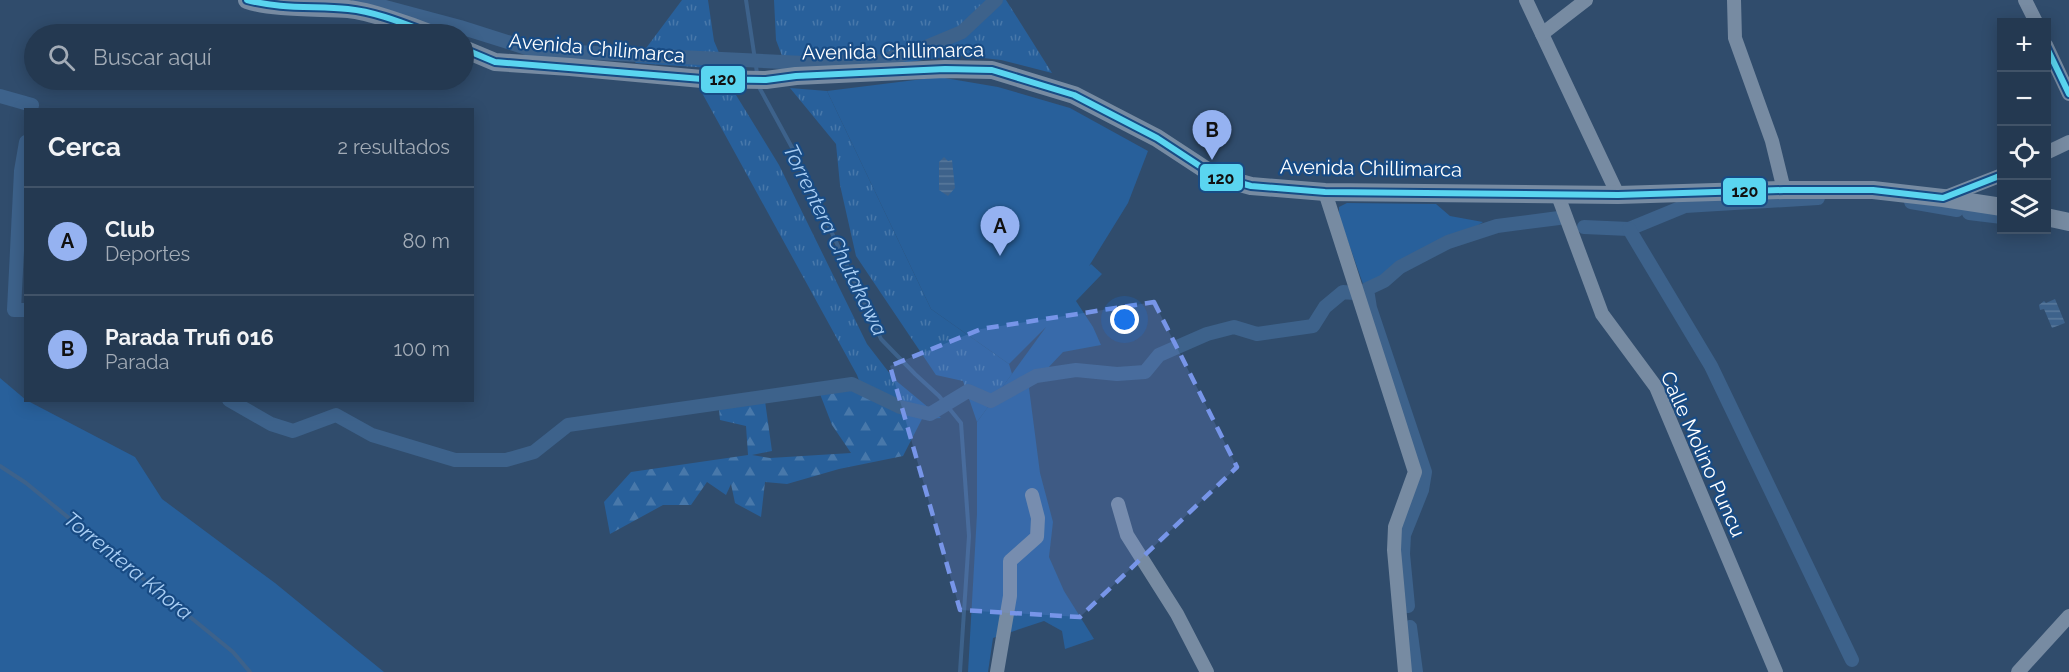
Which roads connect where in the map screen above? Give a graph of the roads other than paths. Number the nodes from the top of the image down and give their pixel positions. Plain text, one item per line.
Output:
1 (247, 0) edge
2 (1526, 0) edge
3 (1587, 0) edge
4 (1734, 0) edge
5 (2025, 0) edge
6 (2034, 18) edge
7 (403, 24) edge
8 (1542, 34) junction
9 (474, 53) edge
10 (2051, 56) edge
11 (766, 80) joint
12 (2069, 94) edge
13 (2069, 142) edge
14 (2051, 151) edge
15 (1997, 177) edge
16 (1784, 190) junction
17 (1325, 192) junction
18 (1557, 193) junction
19 (1618, 195) junction
20 (1943, 198) junction
21 (1997, 206) edge
22 (2051, 218) edge
23 (2069, 222) edge
24 (1032, 495) dead end
25 (1118, 504) dead end
26 (2069, 616) edge
27 (997, 672) edge
28 (1207, 672) edge
29 (1405, 672) edge
30 (1776, 672) edge
31 (2018, 672) edge

1 - 7 street
2 - 8 street
3 - 8 street
4 - 16 street
5 - 6 street
8 - 19 street
9 - 11 street, Avenida Chilimarca
10 - 12 street
11 - 17 street, Avenida Chillimarca
13 - 14 street
15 - 20 street
16 - 19 street, Avenida Chillimarca
16 - 20 street, Avenida Chillimarca
17 - 18 street, Avenida Chillimarca
17 - 29 street
18 - 19 street, Avenida Chillimarca
18 - 30 street, Calle Molino Puncu
20 - 21 street, Avenida Chillimarca
22 - 23 street
24 - 27 street
25 - 28 street
26 - 31 street

